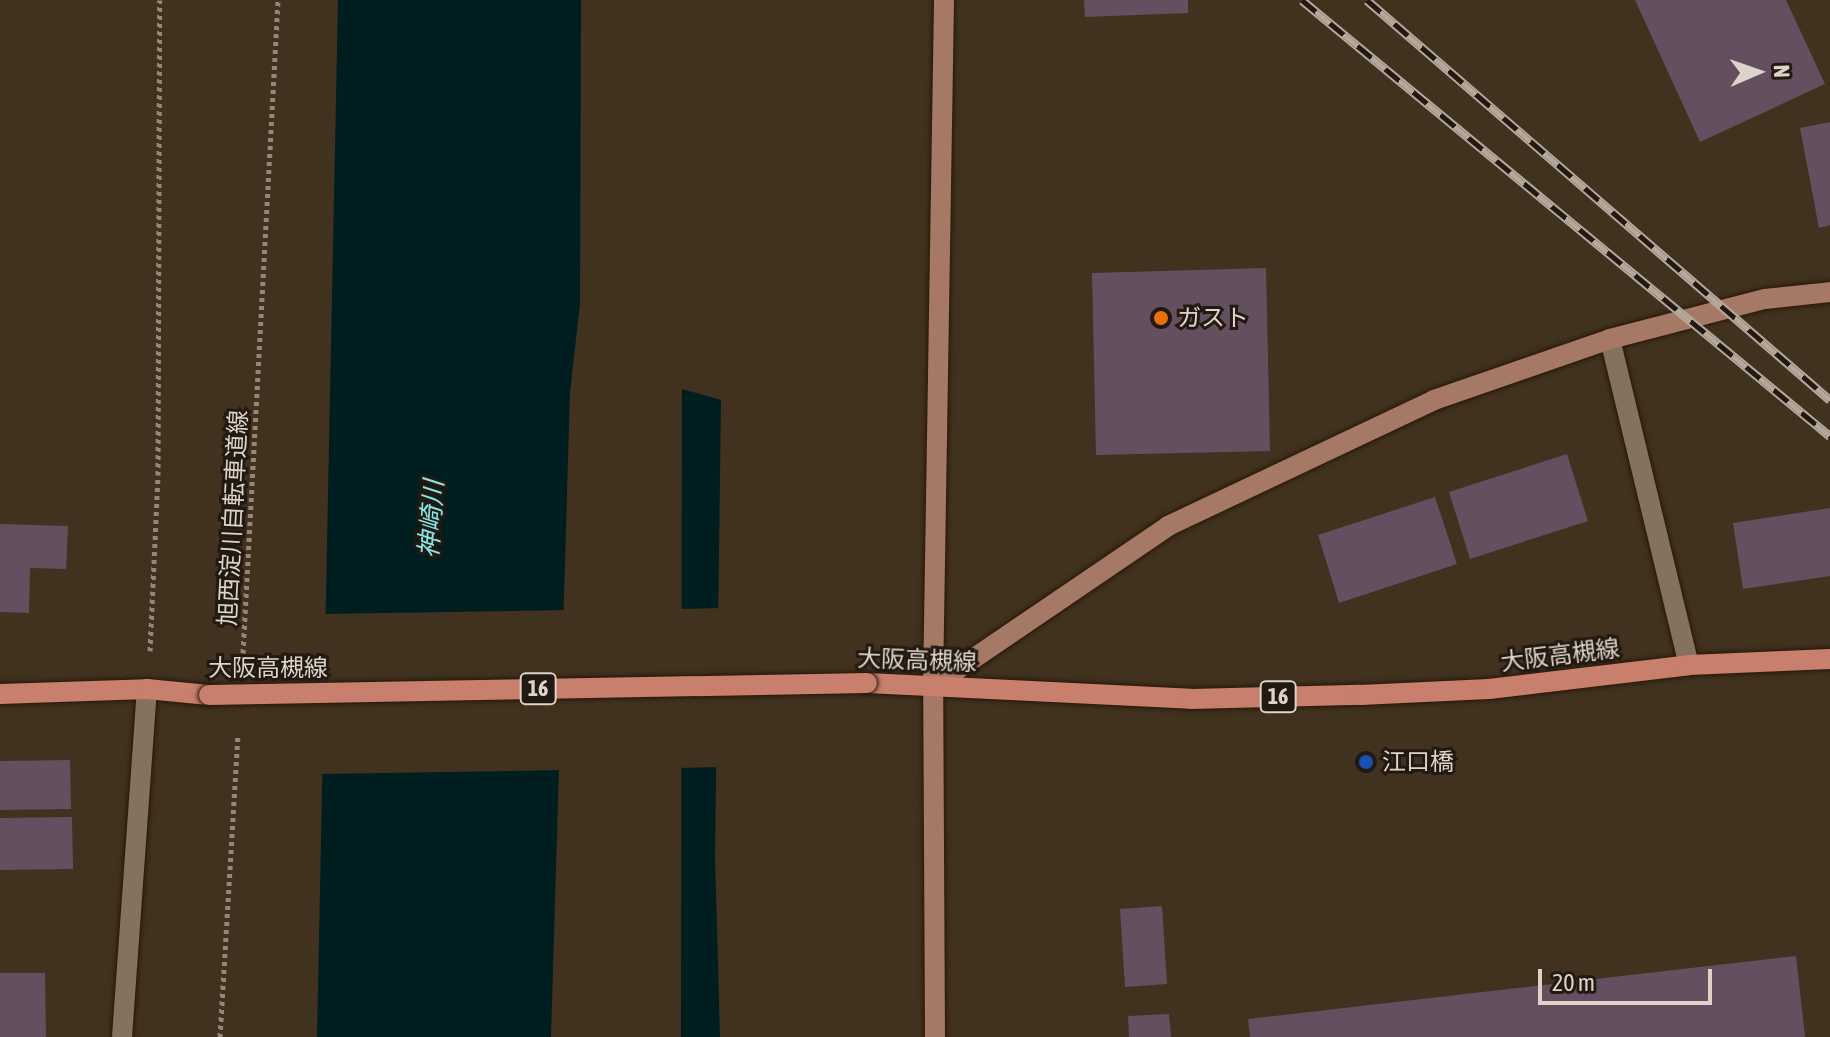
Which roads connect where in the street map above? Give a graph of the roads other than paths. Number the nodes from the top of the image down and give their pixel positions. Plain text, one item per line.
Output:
1 (944, 0) edge
2 (1830, 292) edge
3 (1610, 339) junction
4 (1830, 659) edge
5 (1689, 665) junction
6 (933, 686) junction
7 (147, 689) junction
8 (0, 694) edge
9 (122, 1037) edge
10 (935, 1037) edge

1 - 6 street
2 - 3 street
3 - 5 street
3 - 6 street
4 - 5 main road, 大阪高槻線 / 16
5 - 6 main road, 大阪高槻線 / 16
6 - 7 main road, 大阪高槻線 / 16, bridge
6 - 10 street
7 - 8 main road, 大阪高槻線 / 16
7 - 9 street

